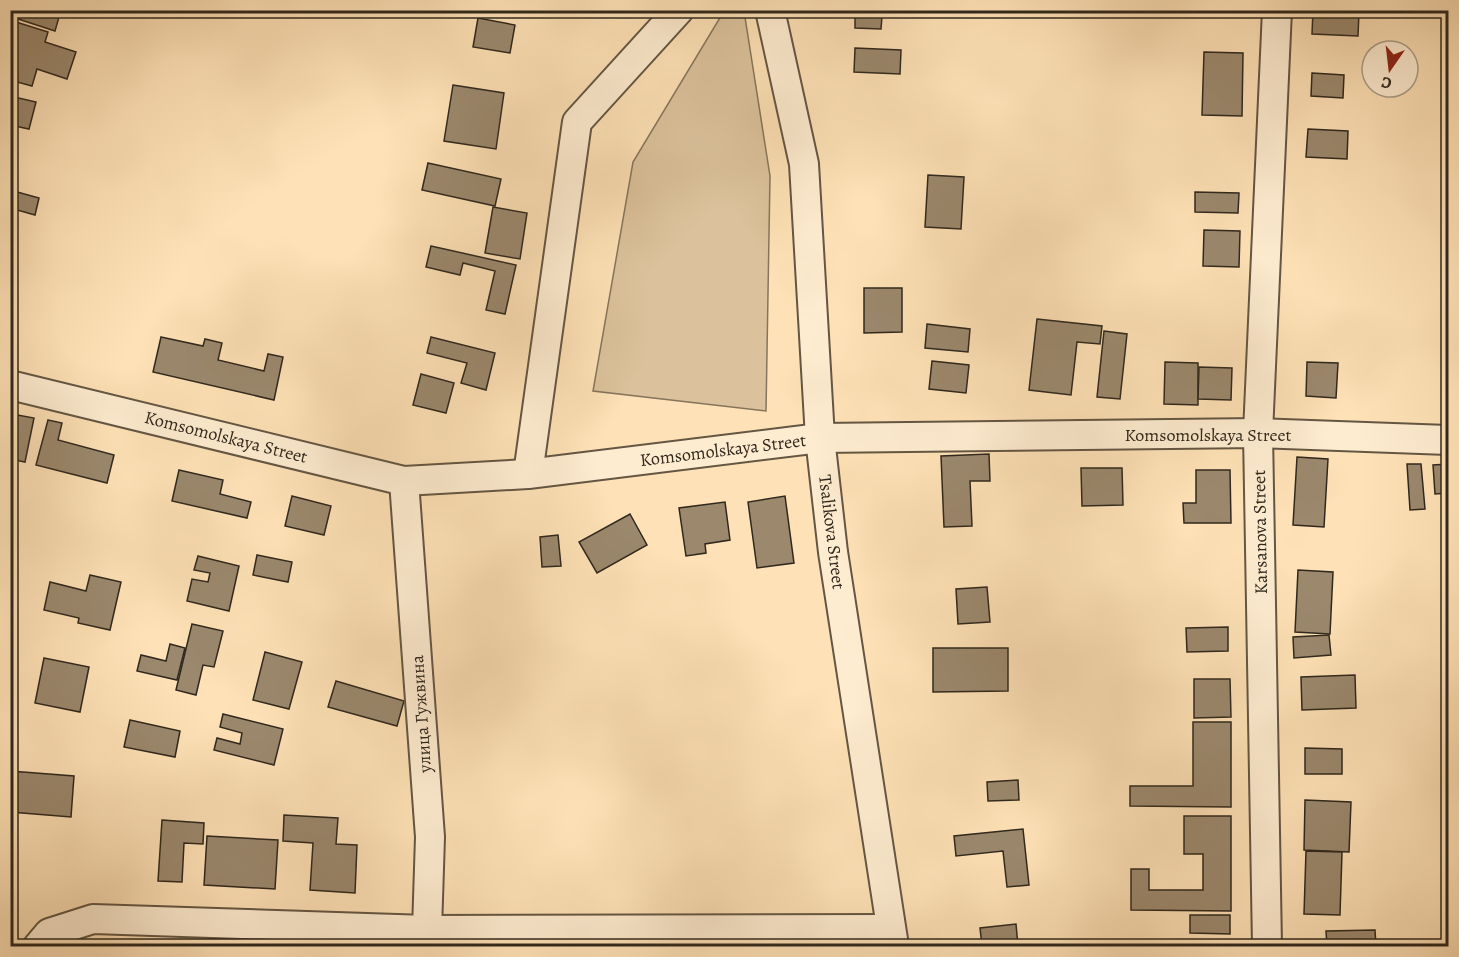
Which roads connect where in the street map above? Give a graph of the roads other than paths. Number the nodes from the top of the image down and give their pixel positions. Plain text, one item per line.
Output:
1 (679, 10) edge
2 (770, 10) edge
3 (1277, 10) edge
4 (10, 385) edge
5 (1258, 434) junction
6 (820, 438) junction
7 (1449, 440) edge
8 (528, 474) junction
9 (404, 481) junction
10 (424, 938) edge
11 (892, 938) edge
12 (38, 946) edge
13 (1267, 946) edge

1 - 8 street
2 - 6 street, Tsalikova Street
3 - 5 street, Karsanova Street
4 - 9 street, Komsomolskaya Street
5 - 6 street, Komsomolskaya Street
5 - 7 street, Komsomolskaya Street
5 - 13 street, Karsanova Street
6 - 8 street, Komsomolskaya Street
6 - 11 street, Tsalikova Street
8 - 9 street, Komsomolskaya Street
9 - 10 street, улица Гужвина
10 - 11 street
10 - 12 street

